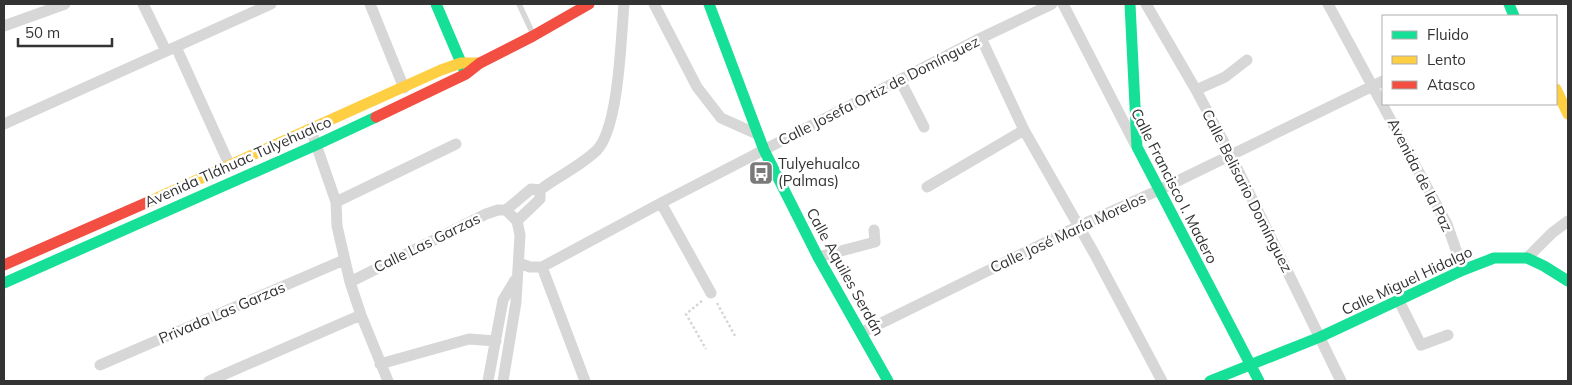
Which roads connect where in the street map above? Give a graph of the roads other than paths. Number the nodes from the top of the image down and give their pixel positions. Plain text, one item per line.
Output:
1 (65, 4) edge
2 (143, 4) edge
3 (271, 4) edge
4 (370, 4) edge
5 (436, 4) edge
6 (519, 4) edge
7 (589, 4) edge
8 (624, 4) edge
9 (654, 4) edge
10 (709, 4) edge
11 (1052, 4) edge
12 (1063, 4) edge
13 (1130, 4) edge
14 (1146, 4) edge
15 (1328, 4) edge
16 (4, 26) edge
17 (534, 36) junction
18 (981, 38) junction
19 (171, 49) junction
20 (1247, 60) dead end
21 (461, 62) junction
22 (480, 62) junction
23 (466, 74) junction
24 (900, 80) junction
25 (1378, 84) edge
26 (404, 88) junction
27 (1196, 90) junction
28 (1557, 91) edge
29 (1388, 105) edge
30 (1568, 114) edge
31 (4, 124) edge
32 (924, 128) dead end
33 (311, 130) junction
34 (1024, 130) junction
35 (757, 134) junction
36 (316, 144) junction
37 (456, 144) dead end
38 (1137, 148) junction
39 (764, 150) junction
40 (1230, 154) junction
41 (230, 166) junction
42 (927, 187) dead end
43 (540, 190) junction
44 (1159, 190) junction
45 (336, 202) junction
46 (661, 203) junction
47 (506, 210) junction
48 (517, 221) junction
49 (1568, 221) edge
50 (1078, 226) junction
51 (874, 230) dead end
52 (818, 257) junction
53 (1527, 258) junction
54 (344, 260) junction
55 (519, 263) junction
56 (4, 265) edge
57 (542, 266) junction
58 (1463, 270) junction
59 (516, 278) junction
60 (1568, 281) edge
61 (350, 282) junction
62 (4, 283) edge
63 (712, 293) road end
64 (1398, 301) junction
65 (361, 315) junction
66 (861, 334) junction
67 (1448, 335) dead end
68 (1320, 337) junction
69 (496, 341) junction
70 (380, 364) junction
71 (100, 365) dead end
72 (1250, 365) junction
73 (209, 381) edge
74 (388, 381) edge
75 (488, 381) edge
76 (503, 381) edge
77 (585, 381) edge
78 (888, 381) edge
79 (1162, 381) edge
80 (1210, 381) edge
81 (1259, 381) edge
82 (1341, 381) edge

1 - 16 street
2 - 19 street
3 - 19 street
4 - 26 street
5 - 21 main road
6 - 17 lane
7 - 17 main road, Avenida Tláhuac Tulyehualco
8 - 43 street
9 - 35 street
10 - 35 main road, Calle Aquiles Serdán
11 - 18 street, Calle Josefa Ortiz de Domínguez
12 - 38 street, Calle Francisco I. Madero
13 - 38 main road
14 - 27 street, Calle Belisario Domínguez
15 - 25 street, Avenida de la Paz
17 - 22 main road, Avenida Tláhuac Tulyehualco
18 - 24 street, Calle Josefa Ortiz de Domínguez
18 - 34 street
19 - 31 street
19 - 41 street
20 - 27 street
21 - 22 main road, Avenida Tláhuac Tulyehualco
21 - 23 main road
21 - 26 main road, Avenida Tláhuac Tulyehualco
22 - 23 main road, Avenida Tláhuac Tulyehualco
23 - 36 main road, Avenida Tláhuac Tulyehualco
24 - 32 street
24 - 39 street, Calle Josefa Ortiz de Domínguez
25 - 40 street, Calle José María Morelos
26 - 33 main road, Avenida Tláhuac Tulyehualco
27 - 40 street, Calle Belisario Domínguez
28 - 30 main road
29 - 58 street, Avenida de la Paz
33 - 36 street
33 - 41 main road, Avenida Tláhuac Tulyehualco
34 - 42 street
34 - 50 street
35 - 39 main road, Calle Aquiles Serdán
36 - 45 street
36 - 62 main road, Avenida Tláhuac Tulyehualco
37 - 45 street
38 - 44 main road, Calle Francisco I. Madero
39 - 46 street, Calle Josefa Ortiz de Domínguez
39 - 52 main road, Calle Aquiles Serdán
40 - 44 street, Calle José María Morelos
40 - 68 street, Calle Belisario Domínguez
41 - 56 main road, Avenida Tláhuac Tulyehualco
43 - 47 street
43 - 48 street
44 - 50 street, Calle José María Morelos
44 - 72 main road, Calle Francisco I. Madero
45 - 54 street
46 - 57 street, Calle Josefa Ortiz de Domínguez
46 - 63 street
47 - 48 street
47 - 61 street, Calle Las Garzas
48 - 55 street
49 - 53 street
50 - 66 street, Calle José María Morelos
50 - 79 street
51 - 52 street
52 - 66 main road, Calle Aquiles Serdán
53 - 58 main road, Calle Miguel Hidalgo
53 - 60 main road
54 - 61 street
54 - 71 street, Privada Las Garzas
55 - 57 street
55 - 59 street
57 - 77 street
58 - 64 main road, Calle Miguel Hidalgo
59 - 69 street
59 - 76 street
61 - 65 street
64 - 67 street
64 - 68 main road, Calle Miguel Hidalgo
65 - 70 street
65 - 73 street
66 - 78 main road, Calle Aquiles Serdán
68 - 72 main road, Calle Miguel Hidalgo
68 - 82 street, Calle Belisario Domínguez
69 - 70 street
69 - 75 street
70 - 74 street
72 - 80 main road, Calle Miguel Hidalgo
72 - 81 main road, Calle Francisco I. Madero

